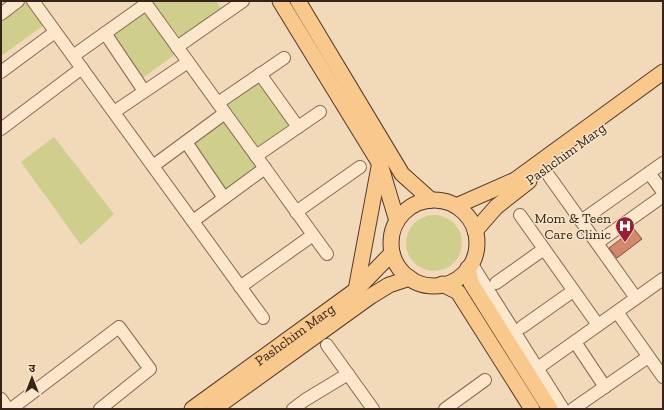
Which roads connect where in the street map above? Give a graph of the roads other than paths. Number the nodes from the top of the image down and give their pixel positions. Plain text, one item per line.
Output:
1 (18, 1) edge
2 (33, 1) edge
3 (243, 1) edge
4 (280, 1) edge
5 (298, 1) edge
6 (145, 2) edge
7 (227, 6) edge
8 (1, 14) edge
9 (55, 32) junction
10 (105, 33) junction
11 (177, 47) junction
12 (73, 56) junction
13 (284, 58) dead end
14 (188, 62) junction
15 (82, 68) junction
16 (1, 72) edge
17 (663, 72) edge
18 (260, 74) junction
19 (663, 84) edge
20 (144, 91) junction
21 (222, 108) junction
22 (114, 112) junction
23 (320, 112) dead end
24 (298, 127) junction
25 (1, 129) edge
26 (186, 142) junction
27 (256, 156) junction
28 (663, 163) edge
29 (380, 164) junction
30 (153, 166) junction
31 (360, 167) dead end
32 (265, 168) junction
33 (649, 173) junction
34 (549, 176) dead end
35 (663, 192) edge
36 (663, 196) edge
37 (224, 198) junction
38 (431, 200) junction
39 (456, 206) junction
40 (296, 212) junction
41 (520, 215) dead end
42 (193, 221) junction
43 (397, 221) junction
44 (581, 221) junction
45 (475, 231) junction
46 (313, 235) junction
47 (597, 243) junction
48 (544, 249) junction
49 (392, 253) junction
50 (327, 254) dead end
51 (470, 265) junction
52 (410, 278) junction
53 (663, 279) edge
54 (496, 283) dead end
55 (442, 284) junction
56 (240, 287) junction
57 (356, 290) junction
58 (573, 291) junction
59 (636, 298) junction
60 (617, 312) junction
61 (262, 318) dead end
62 (598, 325) junction
63 (522, 327) dead end
64 (575, 342) junction
65 (326, 345) dead end
66 (648, 357) junction
67 (542, 365) dead end
68 (348, 374) junction
69 (663, 377) edge
70 (485, 380) dead end
71 (605, 387) junction
72 (1, 399) edge
73 (9, 409) edge
74 (100, 409) edge
75 (192, 409) edge
76 (214, 409) edge
77 (294, 409) edge
78 (373, 409) edge
79 (445, 409) edge
80 (532, 409) edge
81 (550, 409) edge
82 (564, 409) edge
83 (573, 409) edge

1 - 8 street
2 - 9 street
3 - 7 street
4 - 29 main road
5 - 38 main road
6 - 10 street
6 - 11 street
7 - 11 street
9 - 12 street
9 - 16 street
10 - 12 street
10 - 20 street
11 - 14 street
12 - 15 street
13 - 18 street
14 - 20 street
14 - 21 street
15 - 22 street
15 - 25 street
17 - 39 main road, Pashchim Marg
18 - 21 street
18 - 24 street
19 - 45 main road, Pashchim Marg
20 - 22 street
21 - 26 street
21 - 27 street
22 - 30 street
23 - 24 street
24 - 27 street
26 - 30 street
26 - 37 street
27 - 32 street
28 - 33 street
29 - 43 main road
29 - 57 main road
30 - 42 street
31 - 40 street
32 - 37 street
32 - 40 street
33 - 35 street
33 - 44 street
34 - 44 street
36 - 47 street
37 - 42 street
38 - 39 main road
38 - 43 main road
39 - 45 main road
40 - 46 street
41 - 48 street
42 - 56 street
43 - 49 main road
44 - 47 street
45 - 51 main road
46 - 50 street
46 - 56 street
47 - 59 street
48 - 54 street
48 - 58 street
49 - 52 main road
49 - 57 main road, Pashchim Marg
51 - 55 main road
51 - 81 main road
51 - 82 street
52 - 55 main road
52 - 76 main road, Pashchim Marg
53 - 59 street
55 - 80 main road
56 - 61 street
57 - 75 main road, Pashchim Marg
58 - 62 street
58 - 63 street
59 - 60 street
60 - 62 street
60 - 66 street
62 - 64 street
64 - 67 street
64 - 71 street
65 - 68 street
66 - 69 street
66 - 71 street
68 - 77 street
68 - 78 street
70 - 79 street
71 - 83 street
72 - 73 street
73 - 74 street

